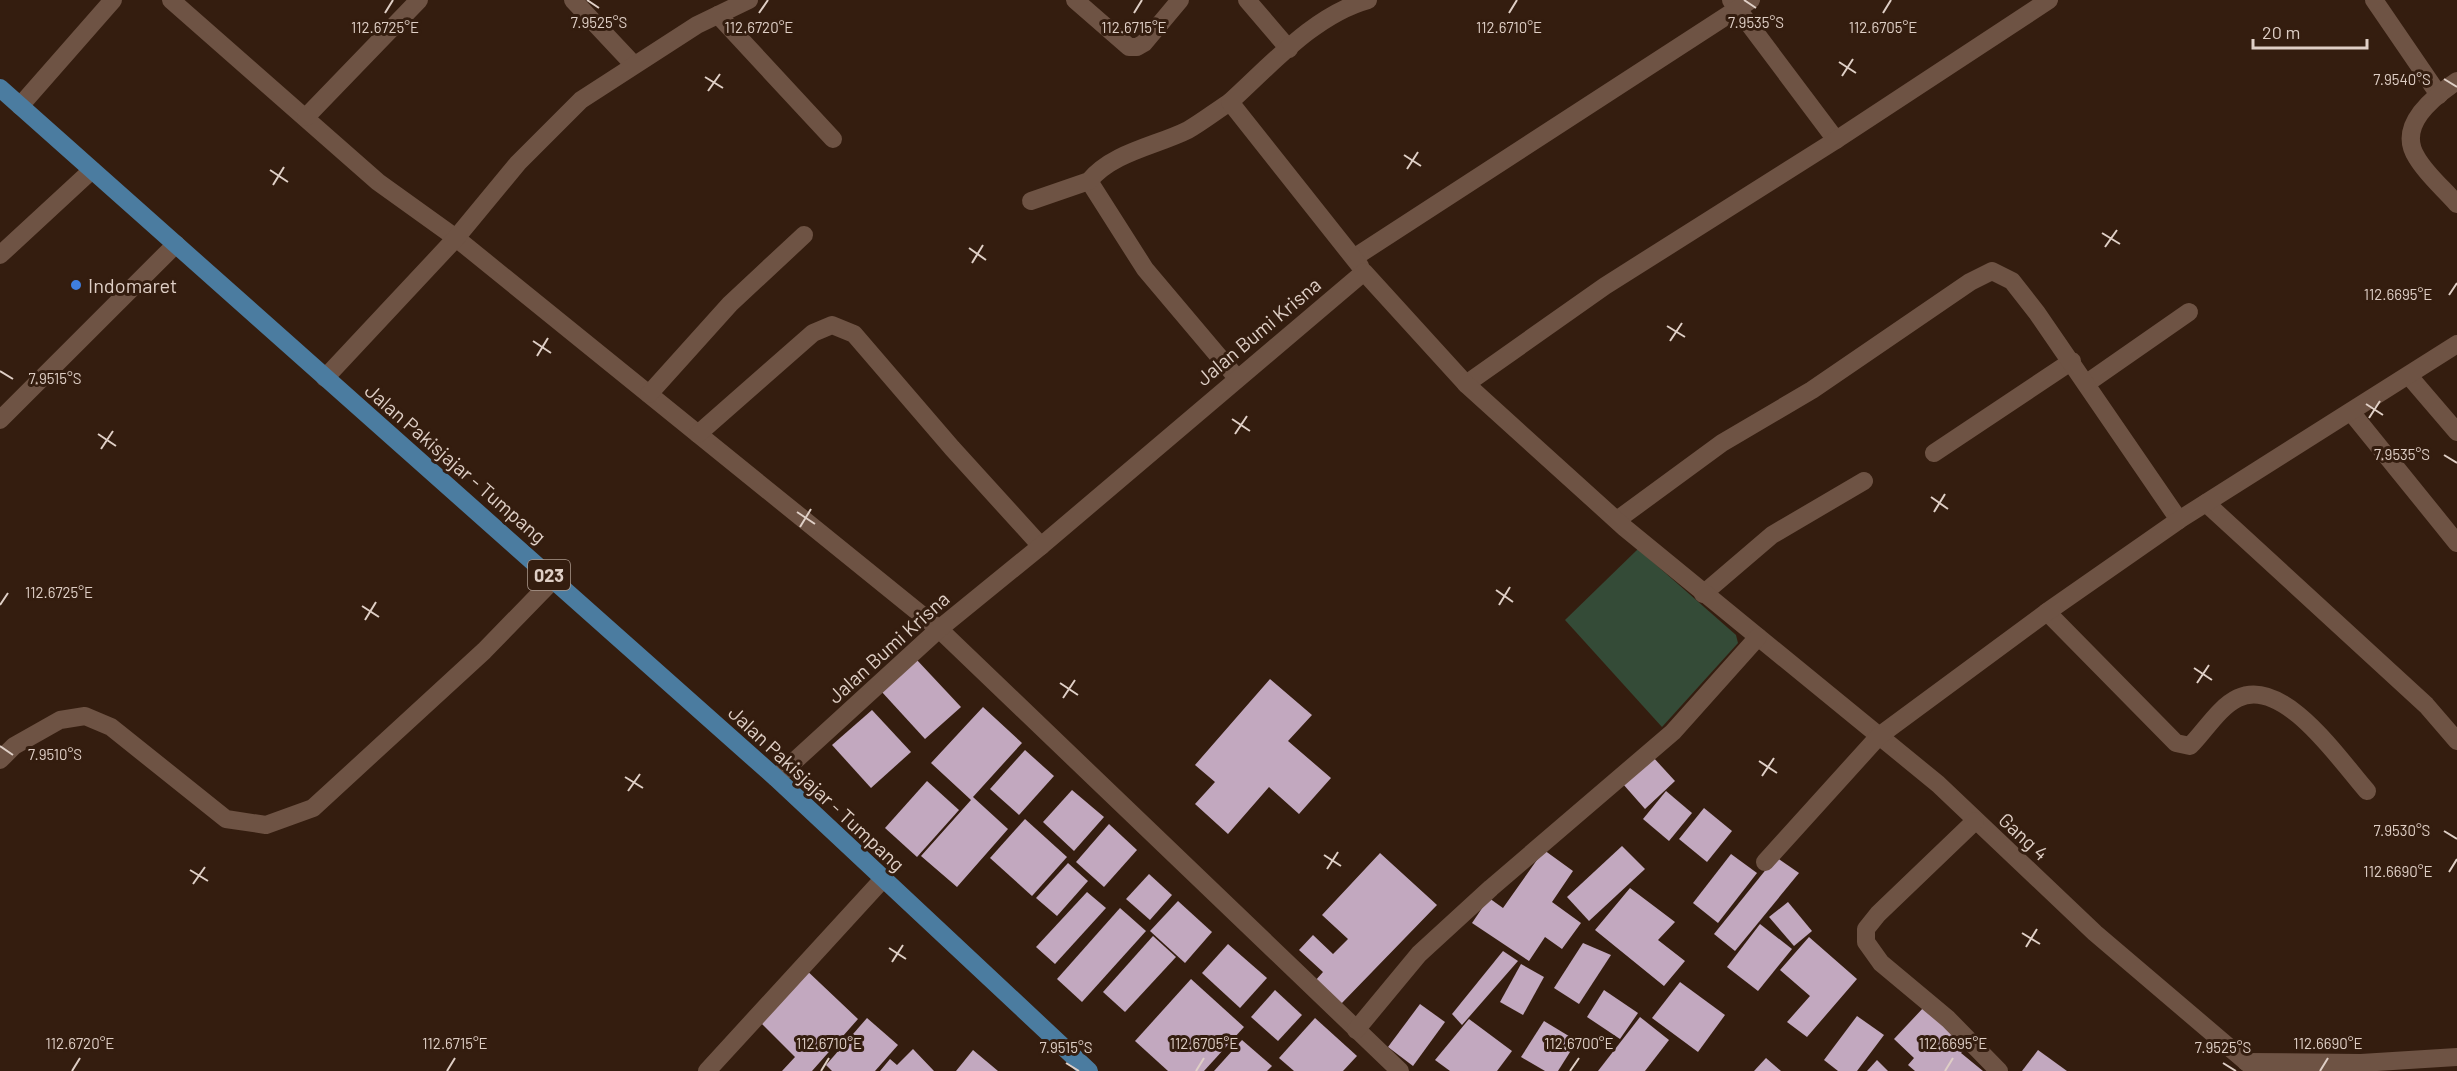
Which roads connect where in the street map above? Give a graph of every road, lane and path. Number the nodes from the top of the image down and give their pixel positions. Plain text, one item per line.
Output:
1 (171, 0) edge
2 (419, 0) edge
3 (573, 0) edge
4 (749, 0) edge
5 (1076, 0) edge
6 (1180, 0) edge
7 (1247, 0) edge
8 (1368, 0) edge
9 (2049, 0) edge
10 (2374, 0) edge
11 (106, 2) edge
12 (1740, 3) edge
13 (718, 15) junction
14 (1289, 49) junction
15 (634, 65) junction
16 (2457, 81) edge
17 (0, 88) edge
18 (2439, 95) junction
19 (1230, 102) junction
20 (20, 106) junction
21 (306, 117) junction
22 (833, 139) dead end
23 (1836, 140) junction
24 (92, 170) junction
25 (1089, 181) junction
26 (1031, 201) dead end
27 (2457, 204) edge
28 (804, 235) dead end
29 (456, 238) junction
30 (176, 244) junction
31 (0, 255) edge
32 (1359, 264) junction
33 (2189, 312) dead end
34 (2457, 344) edge
35 (2072, 361) junction
36 (2409, 376) junction
37 (324, 378) junction
38 (1237, 378) junction
39 (2087, 383) junction
40 (1466, 384) junction
41 (649, 394) junction
42 (2351, 412) junction
43 (0, 420) edge
44 (2457, 432) edge
45 (698, 434) junction
46 (1934, 453) dead end
47 (1864, 481) dead end
48 (2206, 502) junction
49 (1617, 520) junction
50 (2180, 520) junction
51 (2457, 543) edge
52 (1041, 546) junction
53 (554, 579) junction
54 (1703, 594) junction
55 (2047, 612) junction
56 (939, 629) junction
57 (1758, 637) junction
58 (1879, 736) junction
59 (2457, 741) edge
60 (0, 760) edge
61 (776, 778) junction
62 (2367, 791) dead end
63 (1975, 820) junction
64 (1766, 862) dead end
65 (883, 879) junction
66 (1356, 1030) junction
67 (2457, 1057) edge
68 (2252, 1066) edge
69 (707, 1071) edge
70 (1089, 1071) edge
71 (1400, 1071) edge
72 (2000, 1071) edge

1 - 21 street
2 - 21 street
3 - 15 street
4 - 13 street
5 - 6 street
7 - 14 street
8 - 14 street
9 - 23 street
10 - 18 street
11 - 20 street
12 - 23 street
12 - 32 street, Jalan Bumi Krisna
13 - 15 street
13 - 22 street
14 - 19 street
15 - 29 street
16 - 18 street
17 - 20 main road, Jalan Pakisjajar - Tumpang / 023
18 - 27 street
19 - 25 street
19 - 32 street
20 - 24 main road, Jalan Pakisjajar - Tumpang / 023
21 - 29 street
23 - 40 street
24 - 30 main road, Jalan Pakisjajar - Tumpang / 023
24 - 31 street
25 - 26 street
25 - 38 street
28 - 41 street
29 - 37 street
29 - 41 street
30 - 37 main road, Jalan Pakisjajar - Tumpang / 023
30 - 43 street
32 - 38 street, Jalan Bumi Krisna
32 - 40 street
33 - 39 street
34 - 36 street
35 - 39 street
35 - 46 street
35 - 49 street
36 - 42 street
36 - 44 street
37 - 53 main road, Jalan Pakisjajar - Tumpang / 023
38 - 52 street, Jalan Bumi Krisna
39 - 50 street
40 - 49 street
41 - 45 street
42 - 48 street
42 - 51 street
45 - 52 street
45 - 56 street
47 - 54 street
48 - 50 street
48 - 59 street
49 - 54 street
50 - 55 street
52 - 56 street, Jalan Bumi Krisna
53 - 60 street
53 - 61 main road, Jalan Pakisjajar - Tumpang / 023
54 - 57 street
55 - 58 street
55 - 62 street
56 - 61 street, Jalan Bumi Krisna
56 - 66 street
57 - 58 street, Gang 4
57 - 66 street
58 - 63 street, Gang 4
58 - 64 street
61 - 65 main road, Jalan Pakisjajar - Tumpang / 023
63 - 68 street, Gang 4
63 - 72 street
65 - 69 street
65 - 70 main road, Jalan Pakisjajar - Tumpang / 023
66 - 71 street
67 - 68 street

